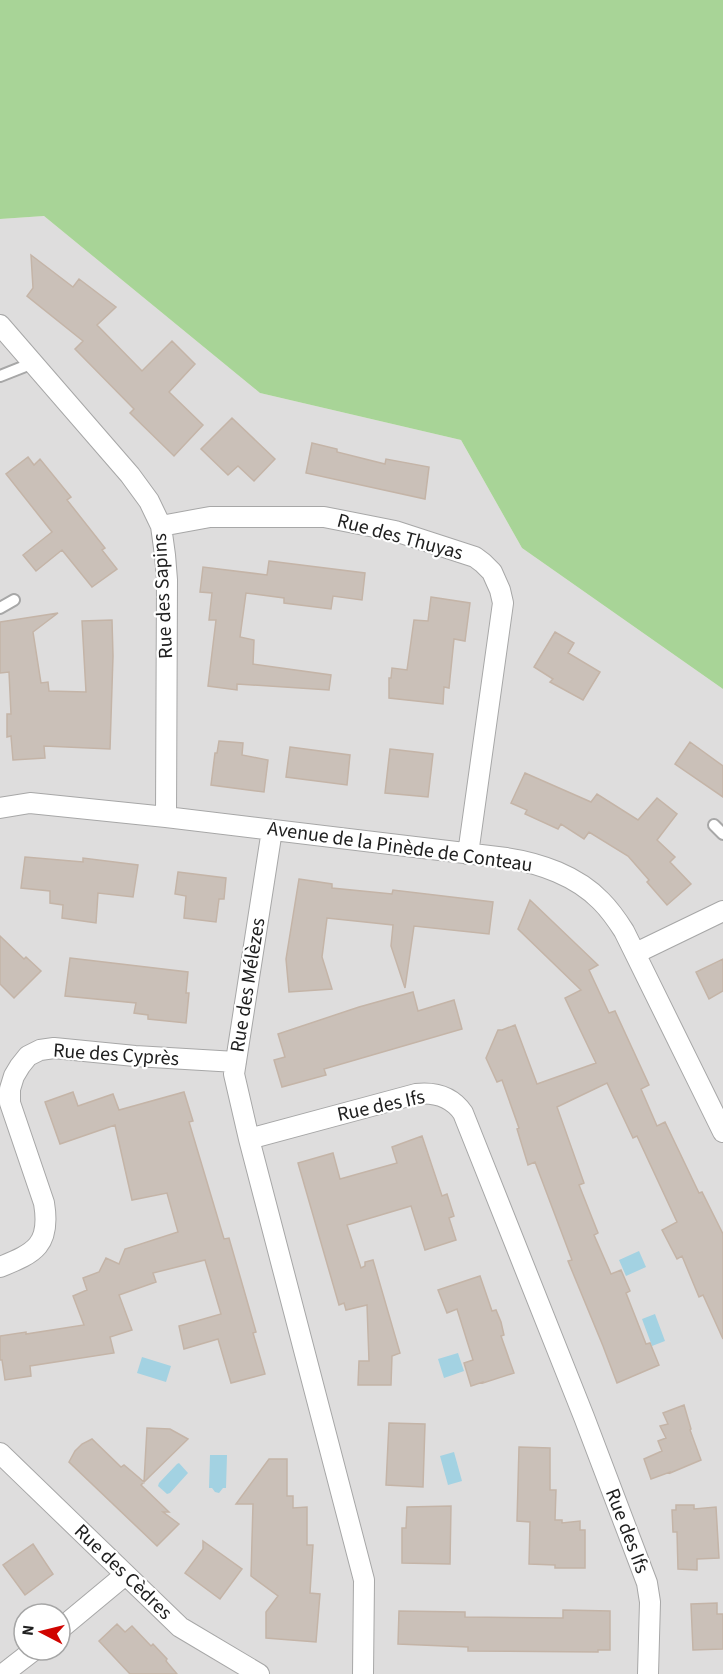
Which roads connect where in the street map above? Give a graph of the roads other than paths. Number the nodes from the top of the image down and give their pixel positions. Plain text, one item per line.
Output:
1 (6, 336) edge
2 (33, 363) junction
3 (0, 376) edge
4 (161, 526) junction
5 (14, 600) dead end
6 (0, 608) edge
7 (0, 808) edge
8 (166, 817) junction
9 (714, 825) dead end
10 (272, 830) junction
11 (723, 834) edge
12 (468, 854) junction
13 (723, 911) edge
14 (636, 953) junction
15 (236, 1062) junction
16 (723, 1132) edge
17 (249, 1139) junction
18 (0, 1267) edge
19 (0, 1453) edge
20 (125, 1575) junction
21 (72, 1619) edge
22 (18, 1662) edge
23 (3, 1674) edge
24 (259, 1674) edge
25 (363, 1674) edge
26 (648, 1674) edge

1 - 2 street, Rue des Sapins
2 - 3 lane
2 - 4 street, Rue des Sapins
4 - 8 street, Rue des Sapins
4 - 12 street, Rue des Thuyas
5 - 6 lane
7 - 8 street, Avenue de la Pinède de Conteau
8 - 10 street, Avenue de la Pinède de Conteau
9 - 11 lane
10 - 12 street, Avenue de la Pinède de Conteau
10 - 15 street, Rue des Mélèzes
12 - 14 street, Avenue de la Pinède de Conteau
13 - 14 street
14 - 16 street, Avenue de la Pinède de Conteau
15 - 17 street, Rue des Mélèzes
15 - 18 street, Rue des Cyprès
17 - 25 street
17 - 26 street, Rue des Ifs
19 - 20 street, Rue des Cèdres
20 - 21 street
20 - 24 street, Rue des Cèdres
22 - 23 street

